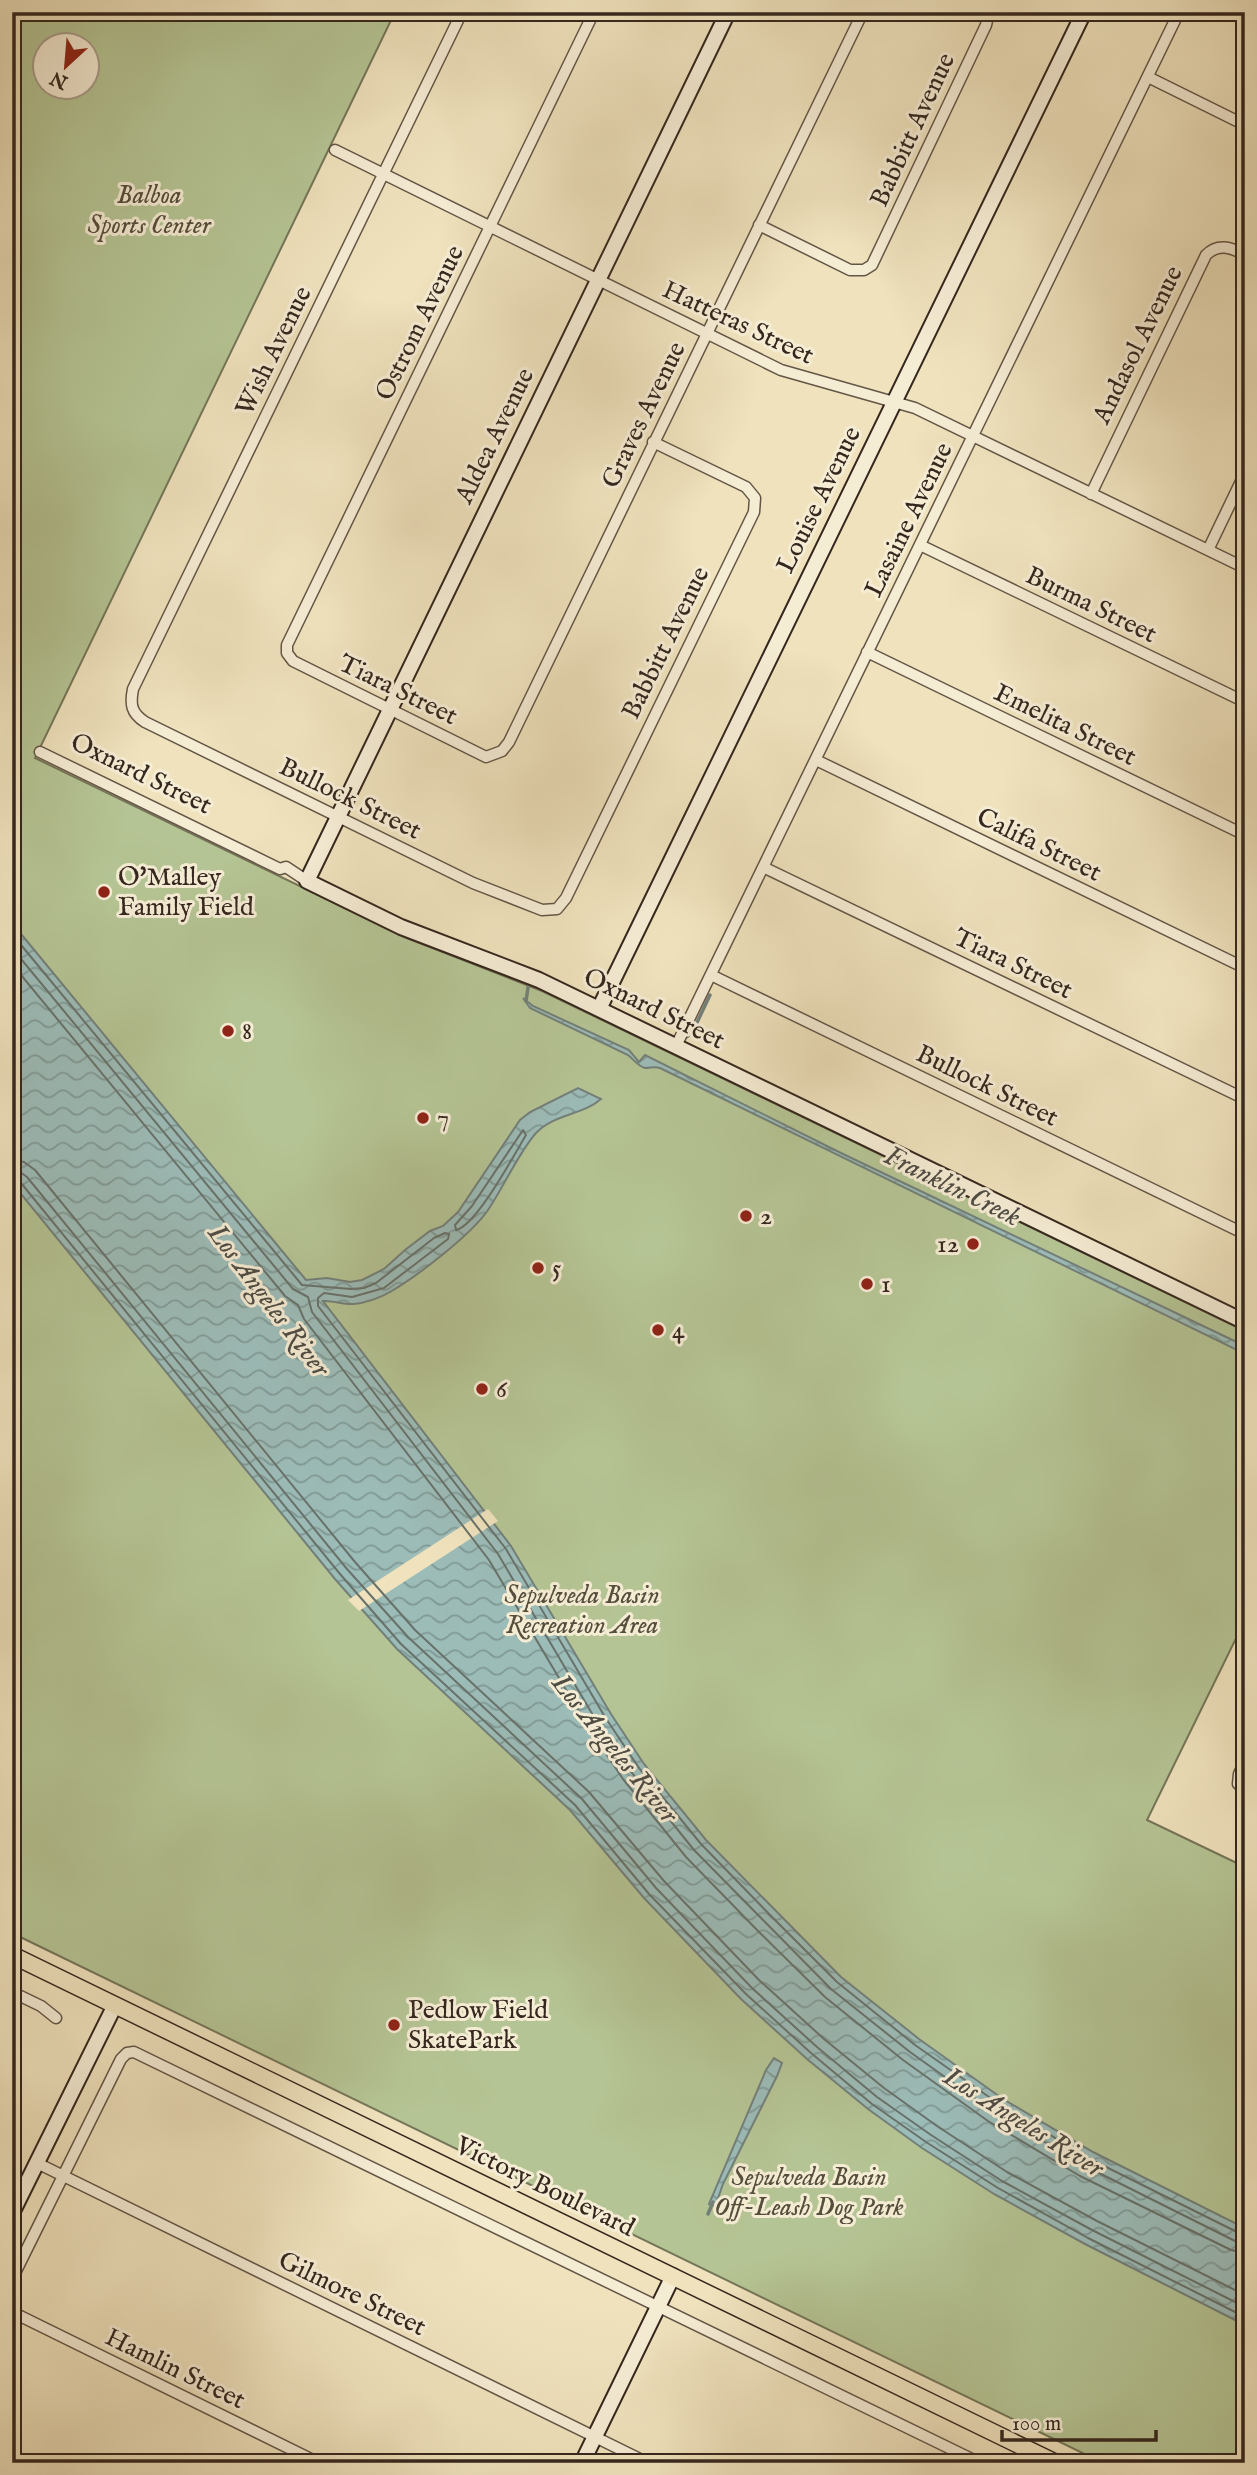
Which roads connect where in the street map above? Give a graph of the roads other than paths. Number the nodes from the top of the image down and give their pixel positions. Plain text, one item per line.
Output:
1 (461, 12) edge
2 (594, 12) edge
3 (728, 12) edge
4 (860, 12) edge
5 (989, 12) edge
6 (1084, 12) edge
7 (1180, 12) edge
8 (1148, 77) junction
9 (1245, 125) edge
10 (335, 150) dead end
11 (383, 173) junction
12 (759, 225) junction
13 (491, 226) junction
14 (1245, 255) edge
15 (598, 279) junction
16 (707, 334) junction
17 (895, 401) junction
18 (973, 437) junction
19 (653, 442) junction
20 (1245, 474) edge
21 (1091, 494) junction
22 (920, 545) junction
23 (1208, 550) junction
24 (1245, 568) edge
25 (867, 652) junction
26 (287, 653) joint
27 (1245, 702) edge
28 (390, 709) junction
29 (132, 710) joint
30 (40, 752) dead end
31 (495, 755) joint
32 (816, 760) junction
33 (338, 816) junction
34 (1245, 835) edge
35 (763, 867) junction
36 (307, 881) junction
37 (557, 909) joint
38 (1245, 968) edge
39 (711, 975) junction
40 (599, 1009) junction
41 (676, 1046) junction
42 (1245, 1099) edge
43 (1245, 1234) edge
44 (1245, 1322) edge
45 (1245, 1761) edge
46 (1242, 1786) edge
47 (12, 1955) edge
48 (12, 1992) edge
49 (115, 2005) junction
50 (56, 2018) dead end
51 (37, 2163) junction
52 (62, 2176) junction
53 (12, 2213) edge
54 (673, 2276) junction
55 (12, 2279) edge
56 (658, 2306) junction
57 (12, 2312) edge
58 (594, 2437) junction
59 (319, 2463) edge
60 (582, 2463) edge
61 (648, 2463) edge
62 (980, 2463) edge
63 (1056, 2463) edge

1 - 11 street, Wish Avenue
2 - 13 street, Ostrom Avenue
3 - 15 main road, Aldea Avenue
4 - 12 street, Graves Avenue
5 - 12 street, Babbitt Avenue
6 - 17 main road, Louise Avenue
7 - 8 street, Lasaine Avenue
8 - 9 street
8 - 18 street, Lasaine Avenue
10 - 11 street, Hatteras Street
11 - 13 street, Hatteras Street
11 - 29 street, Wish Avenue
12 - 16 street, Graves Avenue
13 - 15 street, Hatteras Street
13 - 26 street, Ostrom Avenue
14 - 21 street, Andasol Avenue
15 - 16 street, Hatteras Street
15 - 28 main road, Aldea Avenue
16 - 17 street, Hatteras Street
16 - 19 street, Graves Avenue
17 - 18 street, Hatteras Street
17 - 40 main road, Louise Avenue
18 - 21 street, Hatteras Street
18 - 22 street, Lasaine Avenue
19 - 31 street, Graves Avenue
19 - 37 street, Babbitt Avenue
20 - 23 street
21 - 23 street, Hatteras Street
22 - 25 street, Lasaine Avenue
22 - 27 street, Burma Street
23 - 24 street, Hatteras Street
25 - 32 street, Lasaine Avenue
25 - 34 street, Emelita Street
26 - 28 street, Tiara Street
28 - 31 street, Tiara Street
28 - 33 main road, Aldea Avenue
29 - 33 street, Bullock Street
30 - 36 street, Oxnard Street
32 - 35 street, Lasaine Avenue
32 - 38 street, Califa Street
33 - 36 main road, Aldea Avenue
33 - 37 street, Bullock Street
35 - 39 street, Lasaine Avenue
35 - 42 street, Tiara Street
36 - 40 main road, Oxnard Street
39 - 41 street, Lasaine Avenue
39 - 43 street, Bullock Street
40 - 41 main road, Oxnard Street
41 - 44 main road, Oxnard Street
45 - 46 street
47 - 49 main road, Victory Boulevard
48 - 50 street
49 - 51 main road
49 - 54 main road, Victory Boulevard
51 - 52 street, Gilmore Street
51 - 53 main road
52 - 55 street
52 - 56 street
52 - 58 street, Gilmore Street
54 - 56 main road
54 - 63 main road, Victory Boulevard
56 - 58 main road
56 - 62 street
57 - 59 street, Hamlin Street
58 - 60 main road
58 - 61 street, Gilmore Street

